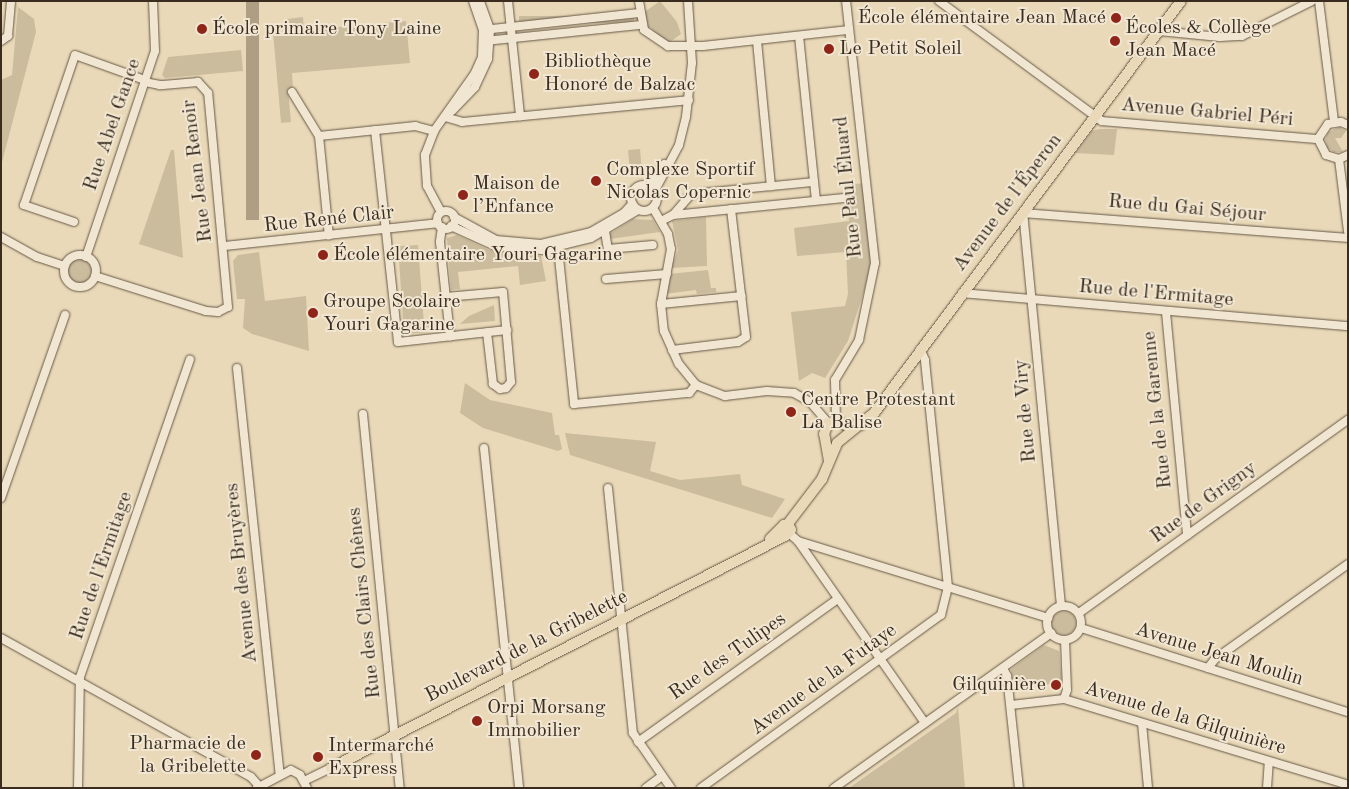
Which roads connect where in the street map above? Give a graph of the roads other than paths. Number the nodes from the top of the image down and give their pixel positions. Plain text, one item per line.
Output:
1 (11, 1) edge
2 (153, 1) edge
3 (473, 1) edge
4 (480, 1) edge
5 (508, 1) edge
6 (638, 1) edge
7 (688, 1) edge
8 (846, 1) edge
9 (940, 1) edge
10 (1181, 1) edge
11 (1312, 1) edge
12 (1319, 1) edge
13 (640, 13) junction
14 (642, 25) junction
15 (511, 26) junction
16 (487, 29) junction
17 (849, 30) junction
18 (1159, 31) junction
19 (799, 36) junction
20 (512, 39) junction
21 (1, 41) edge
22 (488, 41) junction
23 (757, 41) junction
24 (692, 47) junction
25 (145, 81) junction
26 (292, 92) dead end
27 (687, 100) junction
28 (520, 116) junction
29 (444, 118) junction
30 (1094, 118) junction
31 (1334, 122) junction
32 (1348, 125) edge
33 (376, 130) junction
34 (434, 131) junction
35 (319, 136) junction
36 (1318, 139) junction
37 (1348, 155) edge
38 (1339, 158) junction
39 (813, 182) junction
40 (771, 186) junction
41 (652, 188) junction
42 (844, 198) dead end
43 (816, 200) junction
44 (635, 207) junction
45 (653, 208) junction
46 (731, 209) junction
47 (441, 212) junction
48 (1023, 213) junction
49 (674, 216) junction
50 (454, 217) junction
51 (661, 221) junction
52 (74, 222) dead end
53 (440, 225) junction
54 (451, 226) junction
55 (386, 230) junction
56 (605, 231) junction
57 (1348, 231) edge
58 (329, 236) junction
59 (1, 237) edge
60 (1348, 238) edge
61 (653, 245) dead end
62 (224, 246) junction
63 (558, 248) junction
64 (86, 257) junction
65 (65, 266) junction
66 (667, 274) junction
67 (95, 276) junction
68 (606, 279) dead end
69 (962, 293) junction
70 (742, 296) junction
71 (446, 297) junction
72 (1031, 301) junction
73 (661, 304) junction
74 (1166, 312) junction
75 (65, 315) dead end
76 (1348, 326) edge
77 (507, 330) junction
78 (487, 332) junction
79 (450, 336) junction
80 (920, 349) junction
81 (672, 350) junction
82 (190, 360) dead end
83 (237, 368) dead end
84 (696, 385) junction
85 (363, 414) dead end
86 (1348, 420) edge
87 (835, 423) junction
88 (861, 424) junction
89 (846, 436) junction
90 (825, 437) junction
91 (838, 443) junction
92 (484, 448) dead end
93 (829, 462) junction
94 (608, 488) dead end
95 (1, 498) edge
96 (788, 533) junction
97 (1187, 535) junction
98 (1348, 564) edge
99 (948, 587) junction
100 (838, 599) junction
101 (1061, 606) junction
102 (1079, 613) junction
103 (621, 618) junction
104 (1048, 618) junction
105 (1081, 628) junction
106 (1051, 633) junction
107 (1, 638) edge
108 (1065, 640) junction
109 (880, 660) junction
110 (1003, 668) junction
111 (1208, 668) junction
112 (508, 676) junction
113 (79, 682) junction
114 (1064, 699) junction
115 (1011, 705) junction
116 (1348, 712) edge
117 (926, 723) junction
118 (1142, 723) junction
119 (394, 735) junction
120 (638, 742) junction
121 (1269, 762) junction
122 (331, 768) joint
123 (280, 774) junction
124 (662, 776) junction
125 (306, 785) edge
126 (1348, 785) edge
127 (258, 787) edge
128 (78, 788) edge
129 (400, 788) edge
130 (519, 788) edge
131 (646, 788) edge
132 (670, 788) edge
133 (701, 788) edge
134 (834, 788) edge
135 (1018, 788) edge
136 (1148, 788) edge
137 (1267, 788) edge

1 - 21 street
2 - 25 street, Rue Abel Gance
3 - 16 street
4 - 16 street
5 - 15 street
6 - 13 street
7 - 24 street
8 - 17 street, Rue Paul Éluard
9 - 30 street
10 - 18 main road, Avenue de l'Éperon
11 - 18 street
12 - 31 street
13 - 14 street
13 - 15 street
14 - 20 street
14 - 24 street
15 - 16 street
15 - 20 street
16 - 22 street
17 - 19 street
17 - 87 street, Rue Paul Éluard
18 - 30 main road, Avenue de l'Éperon
19 - 23 street
19 - 39 street
20 - 22 street
20 - 28 street
22 - 29 street
23 - 24 street
23 - 40 street
24 - 27 street
25 - 52 street, Rue Jean Renoir
25 - 62 street, Rue Jean Renoir
25 - 64 street, Rue Abel Gance
26 - 35 street
27 - 28 street
27 - 41 street
28 - 29 street
29 - 34 street
30 - 36 street, Avenue Gabriel Péri
30 - 48 main road, Avenue de l'Éperon
31 - 32 street
31 - 36 street
33 - 34 street
33 - 35 street
33 - 55 street
34 - 47 street
35 - 58 street
36 - 38 street
37 - 38 street
38 - 57 street
39 - 40 street
39 - 43 street
40 - 49 street
41 - 44 street
41 - 45 street
42 - 43 street
43 - 46 street
44 - 45 street
44 - 50 street
44 - 56 street
45 - 51 street
46 - 49 street
46 - 70 street
47 - 50 street
47 - 53 street
48 - 60 street, Rue du Gai Séjour
48 - 69 main road, Avenue de l'Éperon
48 - 72 street, Rue de Viry
49 - 51 street
50 - 54 street
51 - 66 street
53 - 54 street, Rue René Clair
53 - 55 street, Rue René Clair
53 - 71 street
54 - 63 street
55 - 58 street, Rue René Clair
55 - 79 street
56 - 61 street
56 - 63 street
58 - 62 street, Rue René Clair
59 - 65 street
62 - 67 street, Rue Jean Renoir
63 - 84 street
64 - 65 street
64 - 67 street
65 - 67 street
66 - 68 street
66 - 73 street
69 - 72 street, Rue de l'Ermitage
69 - 80 main road, Avenue de l'Éperon
70 - 73 street
70 - 81 street
71 - 77 street
71 - 79 street
72 - 74 street, Rue de l'Ermitage
72 - 101 street, Rue de Viry
73 - 81 street
74 - 76 street, Rue de l'Ermitage
74 - 97 street, Rue de la Garenne
75 - 95 street
77 - 78 street
77 - 78 street
78 - 79 street
80 - 88 main road, Avenue de l'Éperon
80 - 99 street
81 - 84 street
82 - 113 street, Rue de l'Ermitage
83 - 123 street, Avenue des Bruyères
84 - 87 street
85 - 119 street, Rue des Clairs Chênes
86 - 97 street, Rue de Grigny
87 - 88 main road
87 - 89 main road
87 - 90 main road
88 - 89 main road, Avenue de l'Éperon
89 - 91 main road, Avenue de l'Éperon
90 - 91 main road
90 - 93 main road
91 - 93 main road, Avenue de l'Éperon
92 - 112 street
93 - 96 main road, Avenue de l'Éperon
94 - 103 street
96 - 99 street
96 - 100 street
96 - 103 main road, Boulevard de la Gribelette
97 - 102 street, Rue de Grigny
98 - 111 street
99 - 104 street
99 - 109 street, Avenue de la Futaye
100 - 109 street
100 - 120 street, Rue des Tulipes
101 - 102 street
101 - 104 street
102 - 105 street
103 - 112 main road, Boulevard de la Gribelette
103 - 120 street
104 - 106 street
105 - 108 street
105 - 111 street, Avenue Jean Moulin
106 - 108 street
106 - 110 street
107 - 113 street
108 - 114 street
109 - 117 street
109 - 133 street, Avenue de la Futaye
110 - 115 street
110 - 117 street
111 - 116 street, Avenue Jean Moulin
112 - 119 main road, Boulevard de la Gribelette
112 - 130 street
113 - 127 street
113 - 128 street, Rue de l'Ermitage
114 - 115 street, Avenue de la Gilquinière
114 - 118 street, Avenue de la Gilquinière
115 - 135 street
117 - 134 street
118 - 121 street, Avenue de la Gilquinière
118 - 136 street
119 - 122 main road, Boulevard de la Gribelette
119 - 129 street, Rue des Clairs Chênes
120 - 124 street
121 - 126 street, Avenue de la Gilquinière
121 - 137 street
122 - 125 street, Boulevard de la Gribelette
123 - 125 street
123 - 127 street
124 - 131 street
124 - 132 street

